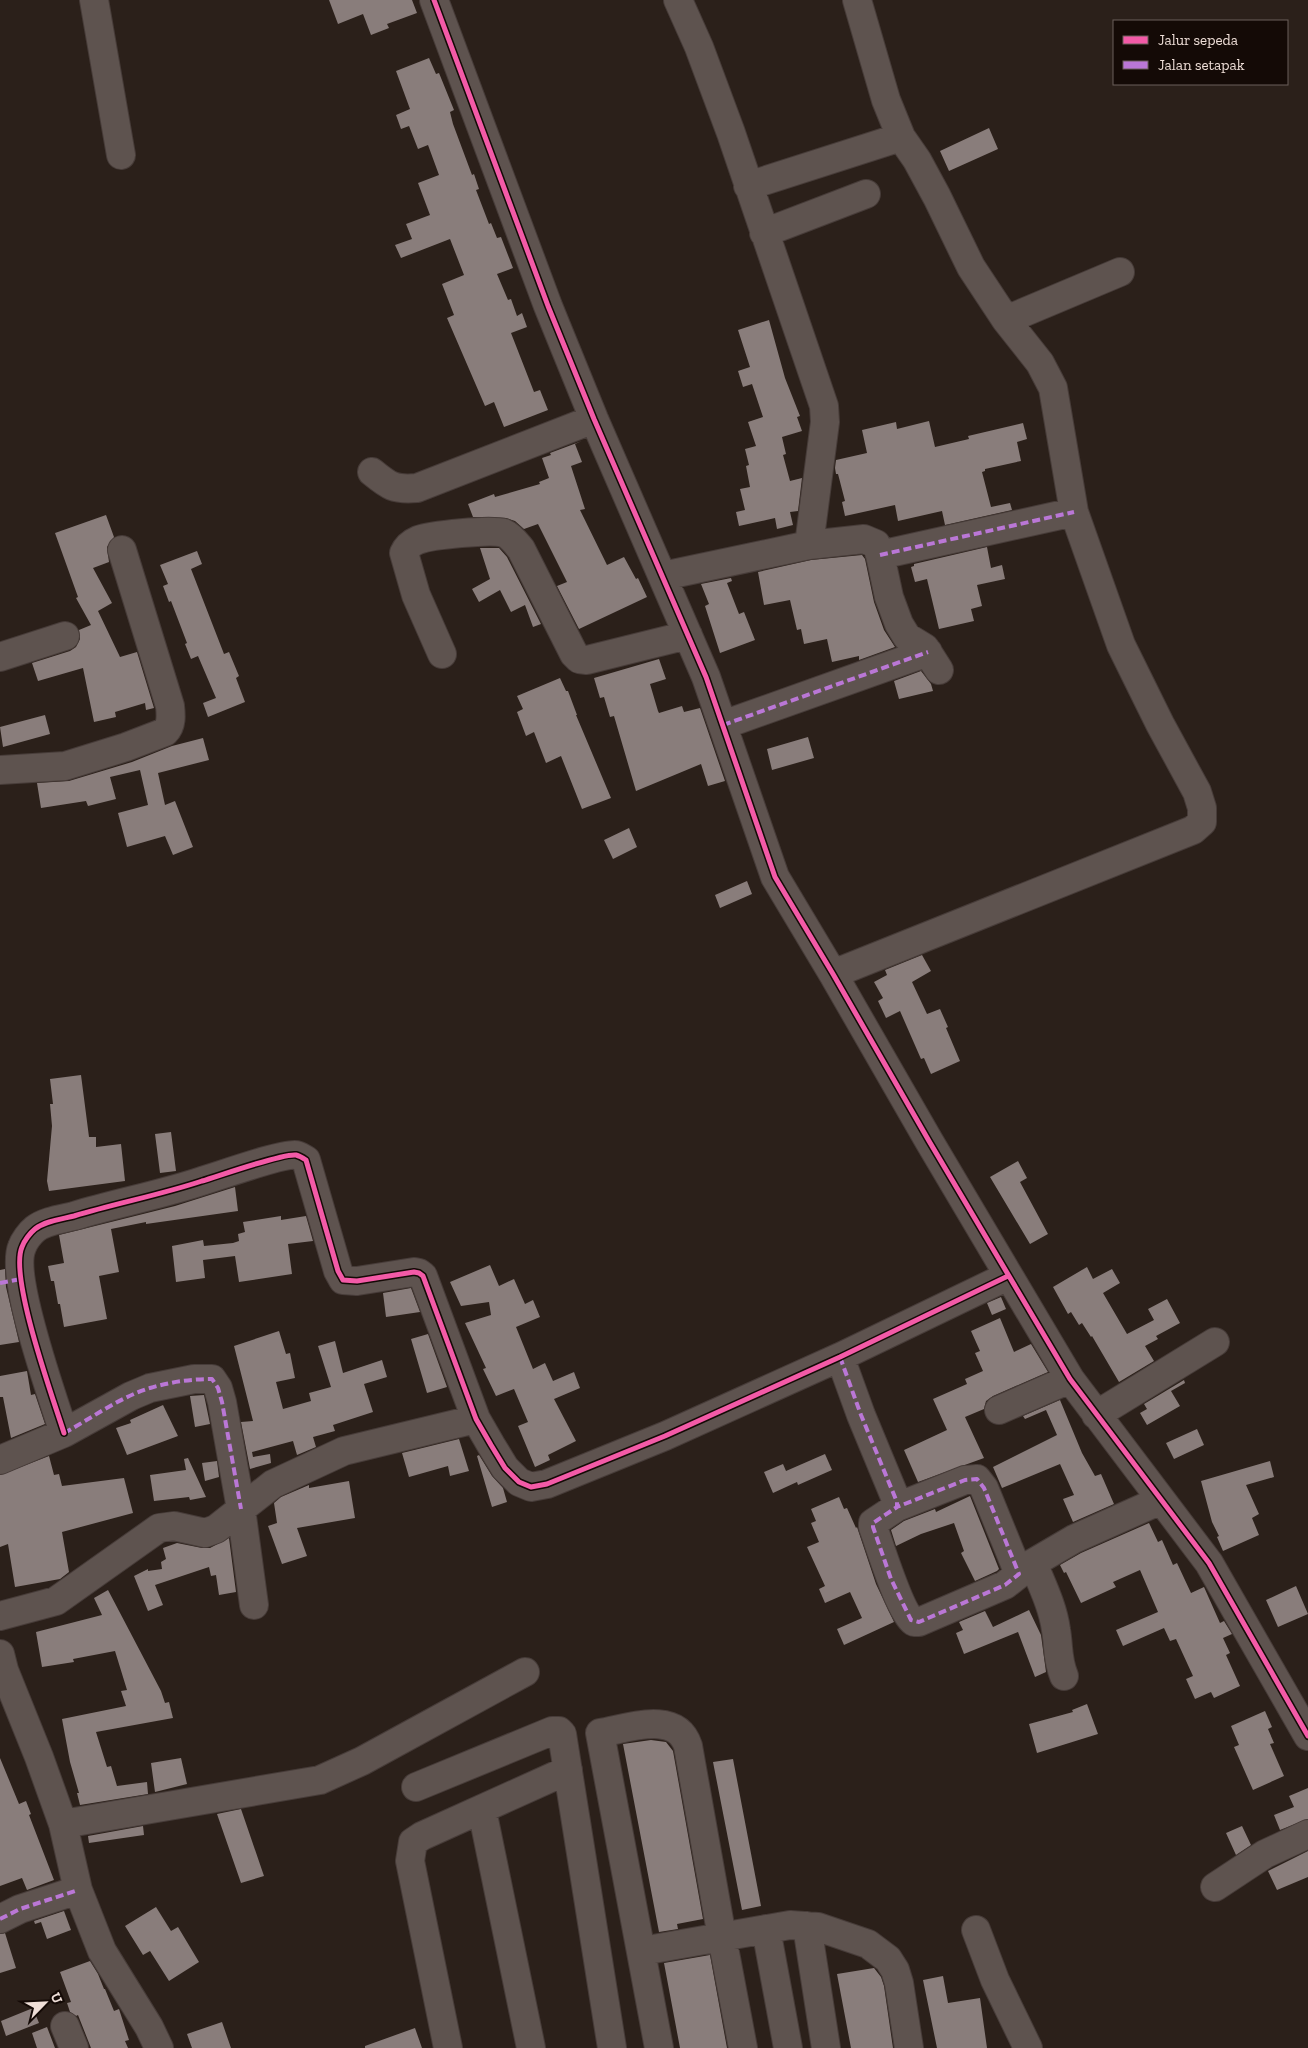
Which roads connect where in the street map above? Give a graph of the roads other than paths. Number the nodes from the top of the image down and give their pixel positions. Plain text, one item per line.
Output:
1 (94, 0) edge
2 (434, 0) edge
3 (678, 0) edge
4 (857, 0) edge
5 (901, 137) junction
6 (121, 155) dead end
7 (748, 186) junction
8 (866, 194) dead end
9 (764, 233) junction
10 (1120, 272) dead end
11 (1006, 320) junction
12 (594, 419) junction
13 (372, 472) dead end
14 (1074, 512) junction
15 (809, 545) junction
16 (122, 550) dead end
17 (880, 555) junction
18 (663, 576) junction
19 (688, 635) junction
20 (65, 636) dead end
21 (442, 654) dead end
22 (0, 657) edge
23 (723, 725) junction
24 (0, 770) edge
25 (833, 974) junction
26 (1008, 1276) junction
27 (10, 1281) edge
28 (1215, 1342) dead end
29 (840, 1357) junction
30 (1070, 1379) junction
31 (999, 1410) dead end
32 (1096, 1415) junction
33 (476, 1419) junction
34 (64, 1433) junction
35 (0, 1460) edge
36 (1161, 1500) junction
37 (897, 1507) junction
38 (241, 1509) junction
39 (1026, 1569) junction
40 (254, 1605) dead end
41 (0, 1616) edge
42 (0, 1654) edge
43 (525, 1672) dead end
44 (1064, 1676) dead end
45 (1308, 1736) edge
46 (568, 1770) junction
47 (416, 1786) dead end
48 (482, 1810) junction
49 (63, 1824) junction
50 (1308, 1834) edge
51 (1215, 1887) dead end
52 (78, 1890) junction
53 (0, 1919) edge
54 (807, 1926) junction
55 (766, 1929) junction
56 (976, 1930) dead end
57 (722, 1937) junction
58 (642, 1951) junction
59 (1007, 2003) junction
60 (159, 2048) edge
61 (448, 2048) edge
62 (531, 2048) edge
63 (612, 2048) edge
64 (660, 2048) edge
65 (744, 2048) edge
66 (788, 2048) edge
67 (826, 2048) edge
68 (909, 2048) edge
69 (1010, 2048) edge
70 (1028, 2048) edge

1 - 6 street
2 - 12 street
3 - 7 street
4 - 5 street
5 - 7 street
5 - 11 street
7 - 9 street
8 - 9 street
9 - 15 street
10 - 11 street
11 - 14 street
12 - 13 street
12 - 18 street
14 - 17 street
14 - 25 street
15 - 17 street
15 - 18 street
16 - 24 street
17 - 23 street
18 - 19 street
19 - 21 street
19 - 23 street
20 - 22 street
23 - 25 street
25 - 26 street
26 - 29 street
26 - 30 street
27 - 33 street
27 - 34 street
28 - 32 street
29 - 33 street
29 - 37 street
30 - 31 street
30 - 32 street
32 - 36 street
33 - 38 street
34 - 35 street
34 - 38 street
36 - 39 street
36 - 45 street
37 - 39 street
37 - 39 street
38 - 40 street
38 - 41 street
39 - 44 street
42 - 49 street
43 - 49 street
46 - 47 street
46 - 48 street
46 - 63 street
48 - 61 street
48 - 62 street
49 - 52 street
50 - 51 street
52 - 53 street
52 - 60 street
54 - 55 street
54 - 67 street
54 - 68 street
55 - 57 street
55 - 66 street
56 - 59 street
57 - 58 street
57 - 58 street
57 - 65 street
58 - 64 street
59 - 69 street
59 - 70 street

